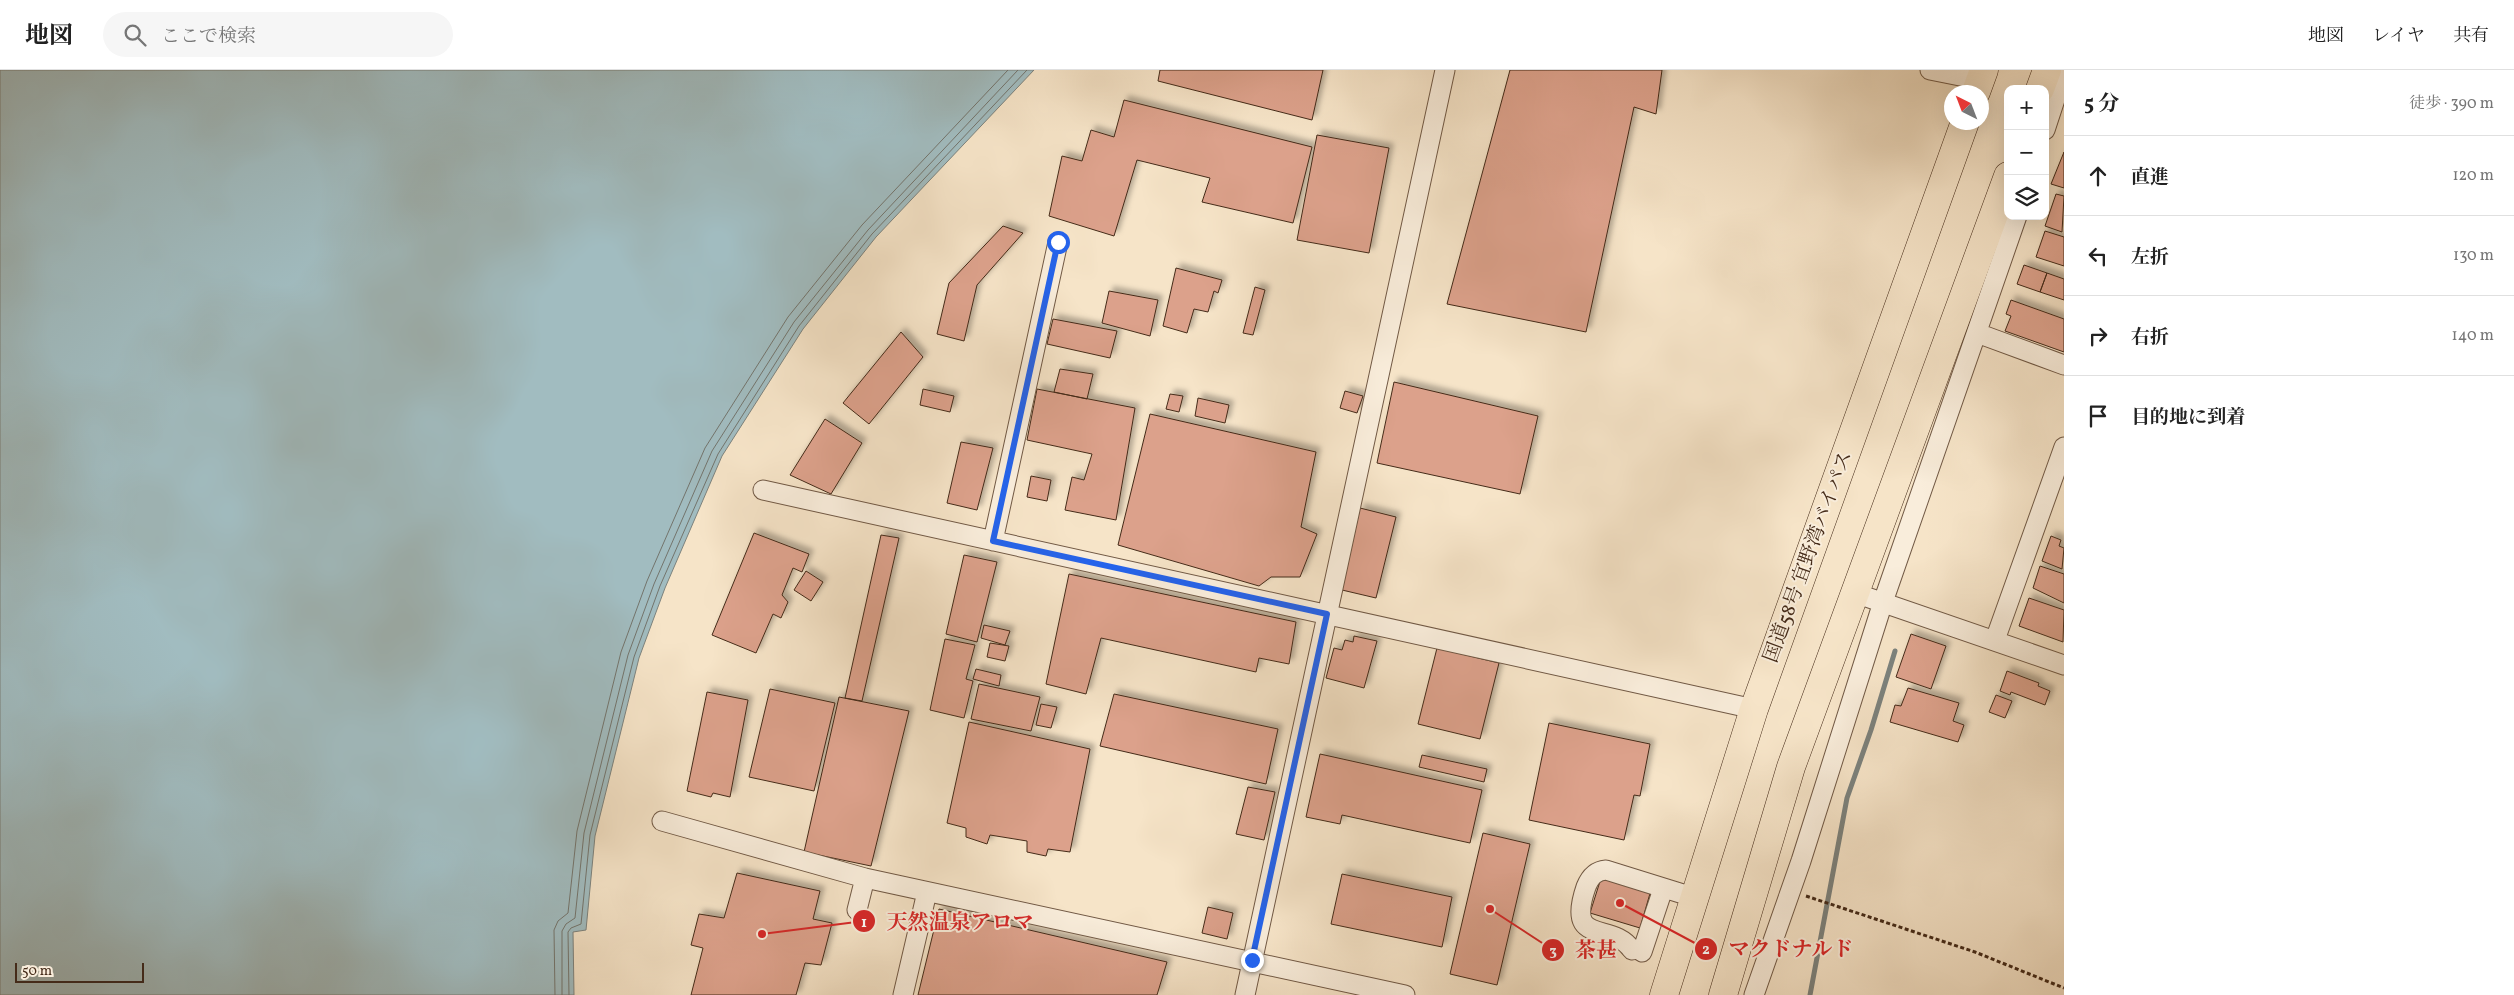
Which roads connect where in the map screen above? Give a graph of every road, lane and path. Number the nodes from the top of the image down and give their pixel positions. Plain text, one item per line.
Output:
1 (1445, 70) edge
2 (1930, 70) edge
3 (2047, 70) edge
4 (2064, 72) edge
5 (1980, 81) edge
6 (2053, 96) edge
7 (2049, 113) edge
8 (1962, 130) edge
9 (2004, 187) edge
10 (2015, 220) edge
11 (1058, 242) dead end
12 (1977, 333) junction
13 (2064, 365) edge
14 (2064, 447) edge
15 (763, 490) dead end
16 (993, 541) junction
17 (1855, 593) junction
18 (1883, 602) junction
19 (1327, 614) junction
20 (1996, 640) junction
21 (2064, 664) edge
22 (1754, 708) junction
23 (1791, 767) junction
24 (662, 821) dead end
25 (865, 878) junction
26 (1663, 889) junction
27 (927, 892) junction
28 (1800, 894) dead end
29 (1696, 898) junction
30 (857, 910) dead end
31 (1252, 960) junction
32 (2064, 988) edge
33 (903, 995) edge
34 (1245, 995) edge
35 (1405, 995) edge
36 (1664, 995) edge
37 (1708, 995) edge
38 (1724, 995) edge
39 (1754, 995) edge

1 - 19 street
2 - 5 street
3 - 6 highway
4 - 6 street
6 - 7 street
8 - 22 highway, 国道58号 宜野湾バイパス
9 - 17 highway
10 - 12 street
11 - 16 street
12 - 13 street
12 - 18 street
14 - 20 street
15 - 16 street
16 - 19 street
17 - 18 street
17 - 23 highway
18 - 20 street
18 - 39 street
19 - 22 street
19 - 31 street
20 - 21 street
22 - 29 highway, 国道58号 宜野湾バイパス
23 - 37 highway
23 - 38 highway
24 - 25 street
25 - 27 street
25 - 30 street
26 - 26 street
26 - 29 street
27 - 31 street
27 - 33 street
28 - 32 path
29 - 36 highway, 国道58号 宜野湾バイパス
31 - 34 street
31 - 35 street

